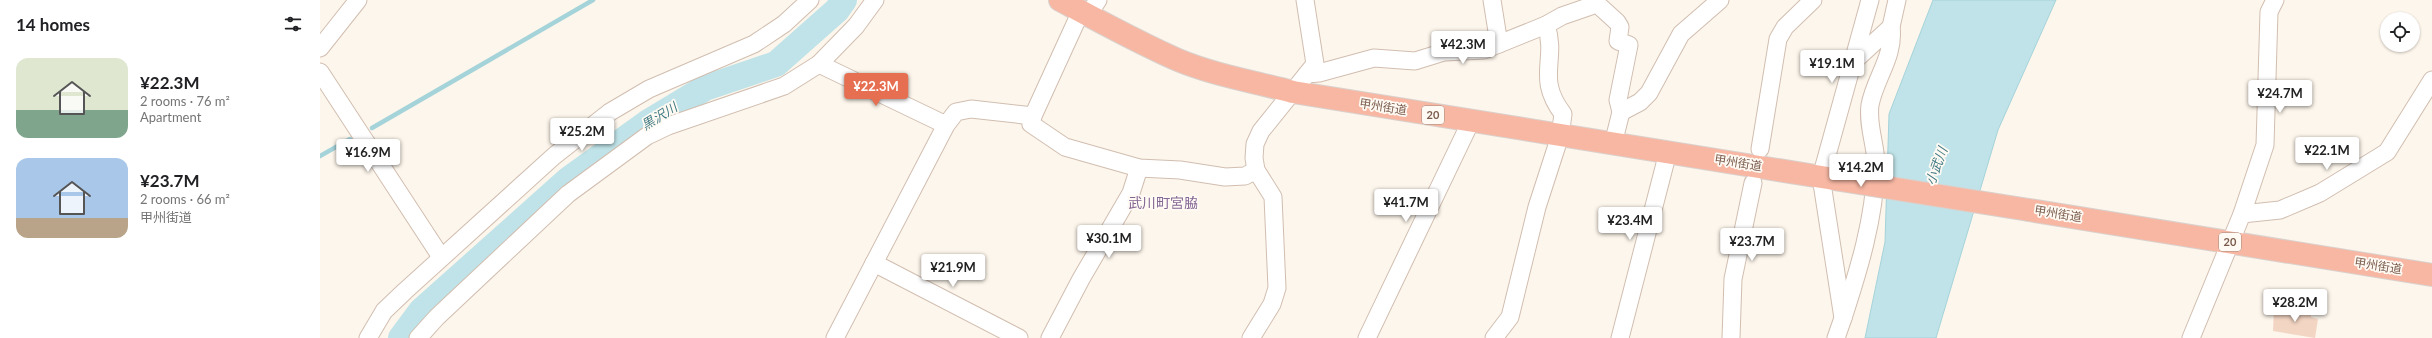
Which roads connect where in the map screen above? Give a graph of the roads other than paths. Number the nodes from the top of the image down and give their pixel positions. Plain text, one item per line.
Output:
1 (358, 0) edge
2 (810, 0) edge
3 (875, 0) edge
4 (1060, 0) edge
5 (1305, 0) edge
6 (1492, 0) edge
7 (1720, 0) edge
8 (1812, 0) edge
9 (1870, 0) edge
10 (1897, 0) edge
11 (2275, 0) edge
12 (1595, 1) edge
13 (1089, 9) edge
14 (1546, 25) junction
15 (1891, 27) junction
16 (1499, 44) junction
17 (320, 48) edge
18 (1853, 62) junction
19 (819, 64) junction
20 (320, 72) edge
21 (1307, 74) junction
22 (2432, 80) edge
23 (1293, 92) junction
24 (1621, 112) junction
25 (1033, 116) junction
26 (1470, 121) junction
27 (946, 125) junction
28 (1560, 136) junction
29 (1613, 144) junction
30 (1760, 149) dead end
31 (1668, 152) junction
32 (1139, 168) junction
33 (1256, 170) junction
34 (1828, 178) junction
35 (1753, 183) dead end
36 (2242, 214) junction
37 (2230, 242) junction
38 (441, 258) junction
39 (874, 263) junction
40 (2432, 275) edge
41 (1843, 318) junction
42 (368, 338) edge
43 (418, 338) edge
44 (835, 338) edge
45 (1019, 338) edge
46 (1050, 338) edge
47 (1251, 338) edge
48 (1367, 338) edge
49 (1494, 338) edge
50 (1620, 338) edge
51 (1731, 338) edge
52 (1836, 338) edge
53 (2191, 338) edge

1 - 17 street
2 - 38 street
3 - 19 street
4 - 13 highway, 甲州街道 / 20
5 - 21 street
6 - 16 street
7 - 24 street
8 - 30 street
9 - 18 street
10 - 15 street
11 - 36 street
12 - 14 street
12 - 24 street
13 - 23 highway, 甲州街道 / 20
13 - 25 street
14 - 16 street
14 - 28 street
15 - 18 street
15 - 41 street
16 - 21 street
18 - 34 street
19 - 27 street
19 - 43 street
20 - 38 street
21 - 23 street
22 - 36 street
23 - 26 highway, 甲州街道 / 20
23 - 33 street
24 - 29 street
25 - 27 street
25 - 32 street
26 - 28 highway, 甲州街道 / 20
26 - 48 street
27 - 39 street
28 - 29 highway, 甲州街道 / 20
28 - 49 street
29 - 31 highway, 甲州街道 / 20
31 - 34 highway, 甲州街道 / 20
31 - 50 street
32 - 33 street
32 - 46 street
33 - 47 street
34 - 37 highway, 甲州街道 / 20, bridge
34 - 41 street
35 - 51 street
36 - 37 street
37 - 40 highway, 甲州街道 / 20
37 - 53 street
38 - 42 street
39 - 44 street
39 - 45 street
41 - 52 street

